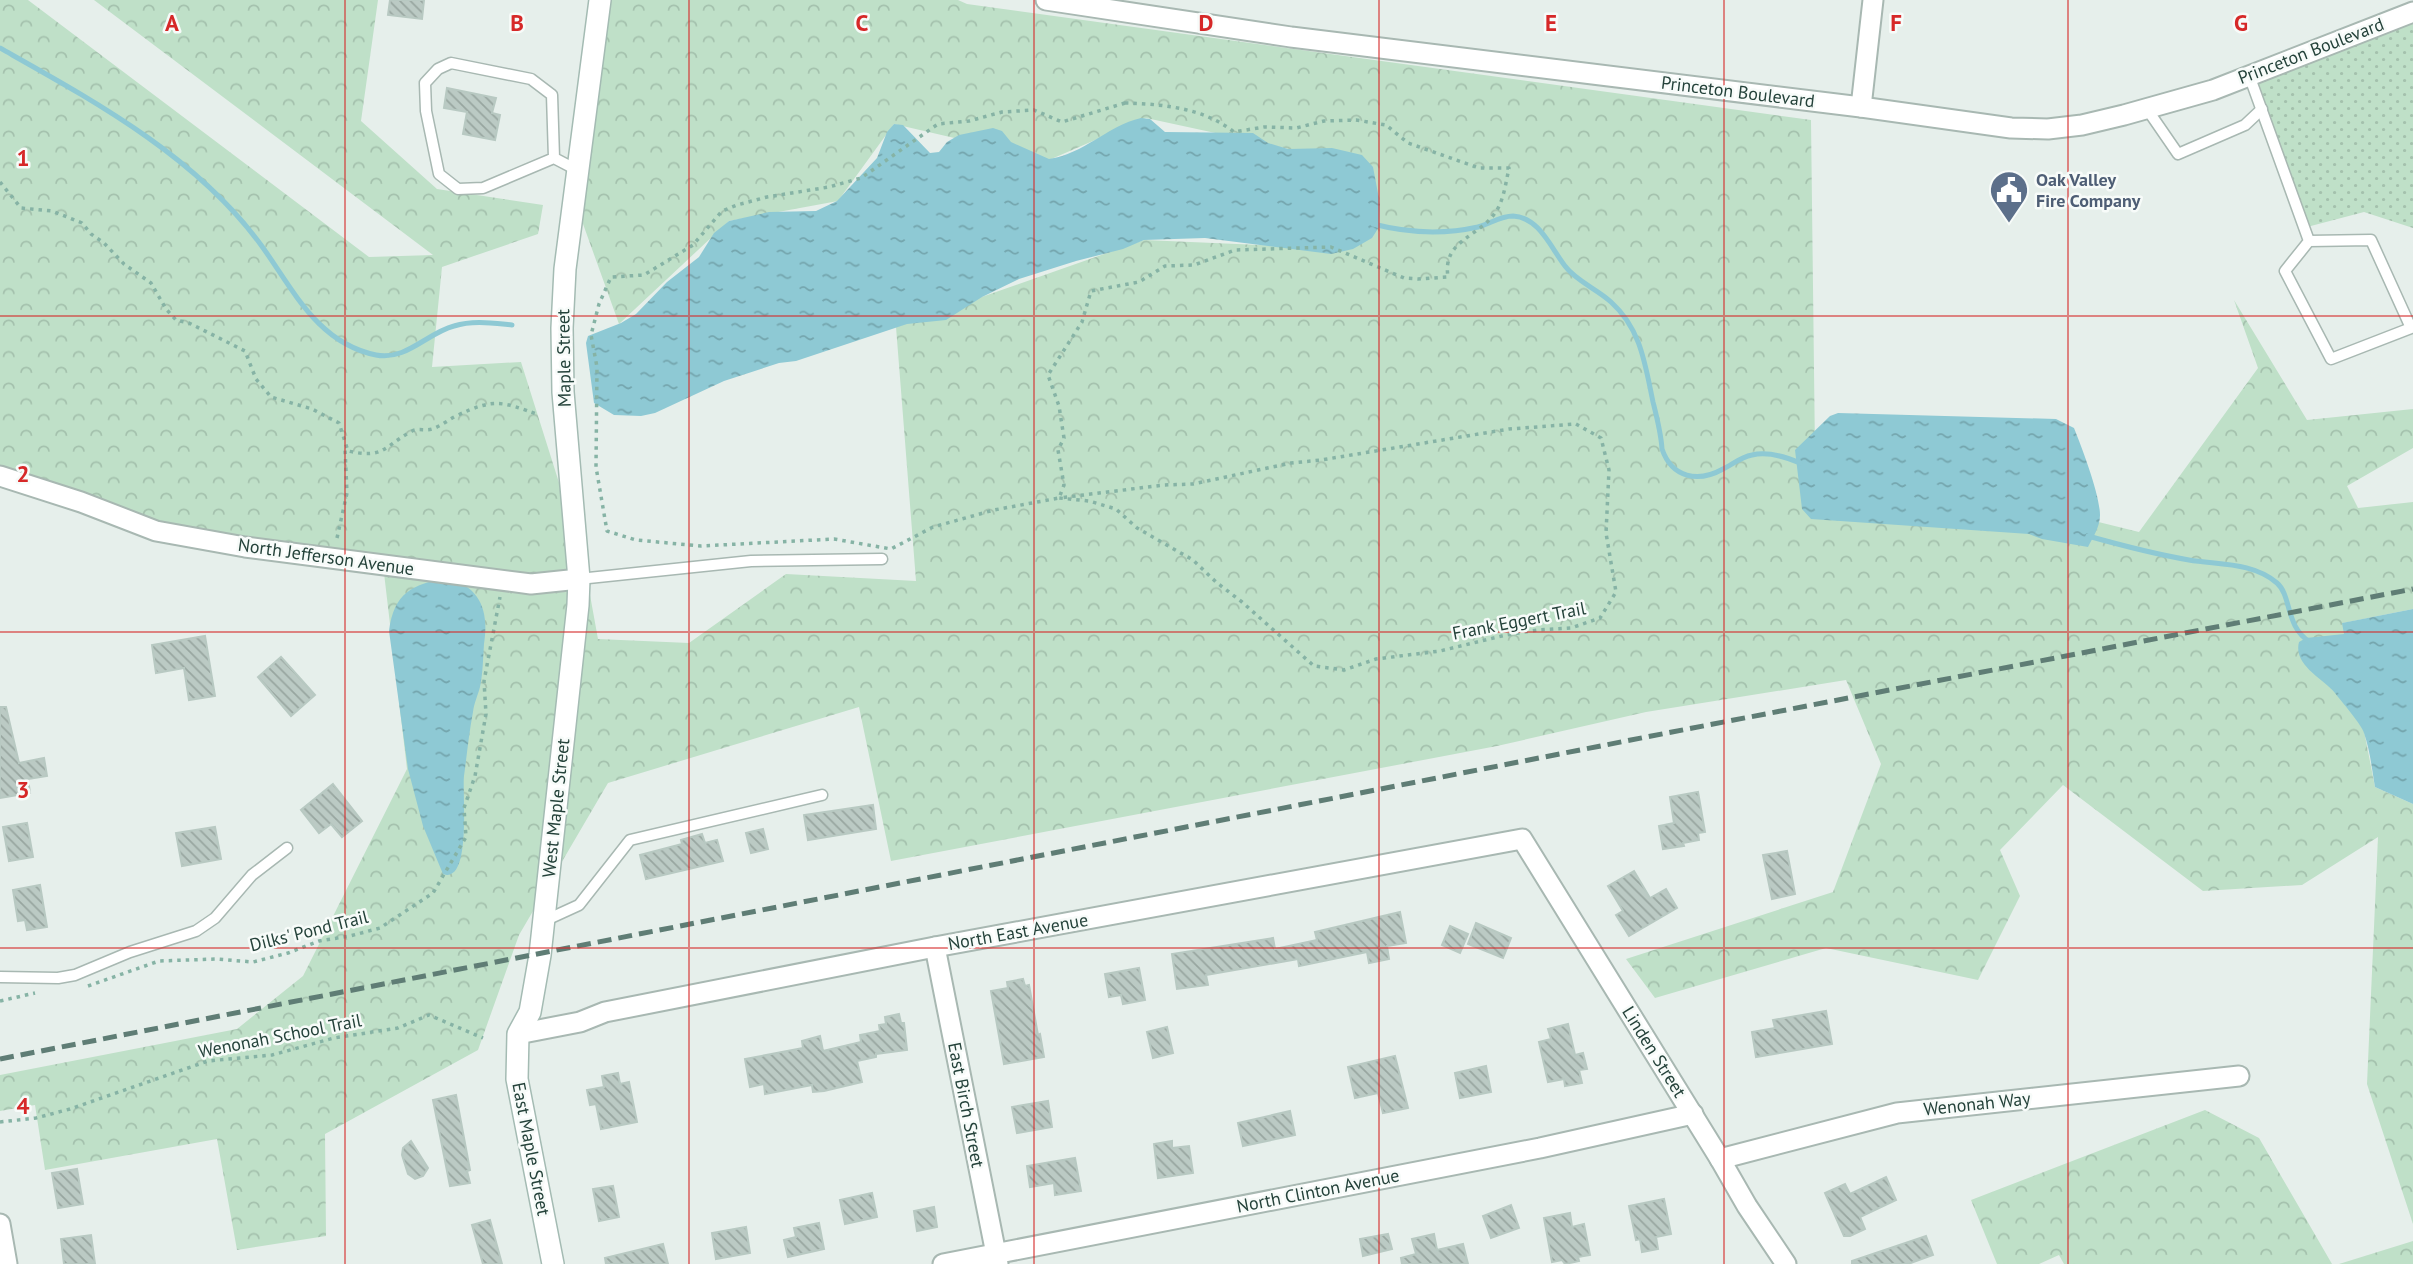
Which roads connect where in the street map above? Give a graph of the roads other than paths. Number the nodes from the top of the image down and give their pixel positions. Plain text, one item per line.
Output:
1 (600, 0) edge
2 (1046, 0) edge
3 (1873, 0) edge
4 (2413, 12) edge
5 (2249, 75) junction
6 (1861, 107) junction
7 (2147, 109) junction
8 (2262, 109) junction
9 (554, 158) junction
10 (577, 170) junction
11 (2309, 242) junction
12 (0, 476) edge
13 (882, 559) dead end
14 (579, 579) junction
15 (822, 795) dead end
16 (1522, 839) joint
17 (287, 848) dead end
18 (544, 921) junction
19 (935, 947) junction
20 (0, 977) edge
21 (517, 1034) junction
22 (2239, 1076) dead end
23 (1693, 1114) junction
24 (1720, 1158) junction
25 (0, 1224) edge
26 (997, 1259) edge
27 (8, 1264) edge
28 (553, 1264) edge
29 (943, 1264) edge
30 (1786, 1264) edge

1 - 10 street, Maple Street
2 - 6 street, Princeton Boulevard
3 - 6 street
4 - 5 street, Princeton Boulevard
5 - 7 street, Princeton Boulevard
5 - 8 lane
6 - 7 street, Princeton Boulevard
7 - 8 lane
8 - 11 lane
9 - 9 lane
9 - 10 lane
10 - 14 street, Maple Street
11 - 11 lane
12 - 14 street, North Jefferson Avenue
13 - 14 lane, North Jefferson Avenue
14 - 18 street, West Maple Street
15 - 18 lane
16 - 19 street, North East Avenue
16 - 23 street, Linden Street
17 - 20 lane
18 - 21 street, West Maple Street
19 - 21 street, North East Avenue
19 - 26 street, East Birch Street
21 - 28 street, East Maple Street
22 - 24 street, Wenonah Way
23 - 24 street, Linden Street
23 - 26 street, North Clinton Avenue
24 - 30 street, Linden Street
25 - 27 street
26 - 29 street, North Clinton Avenue

